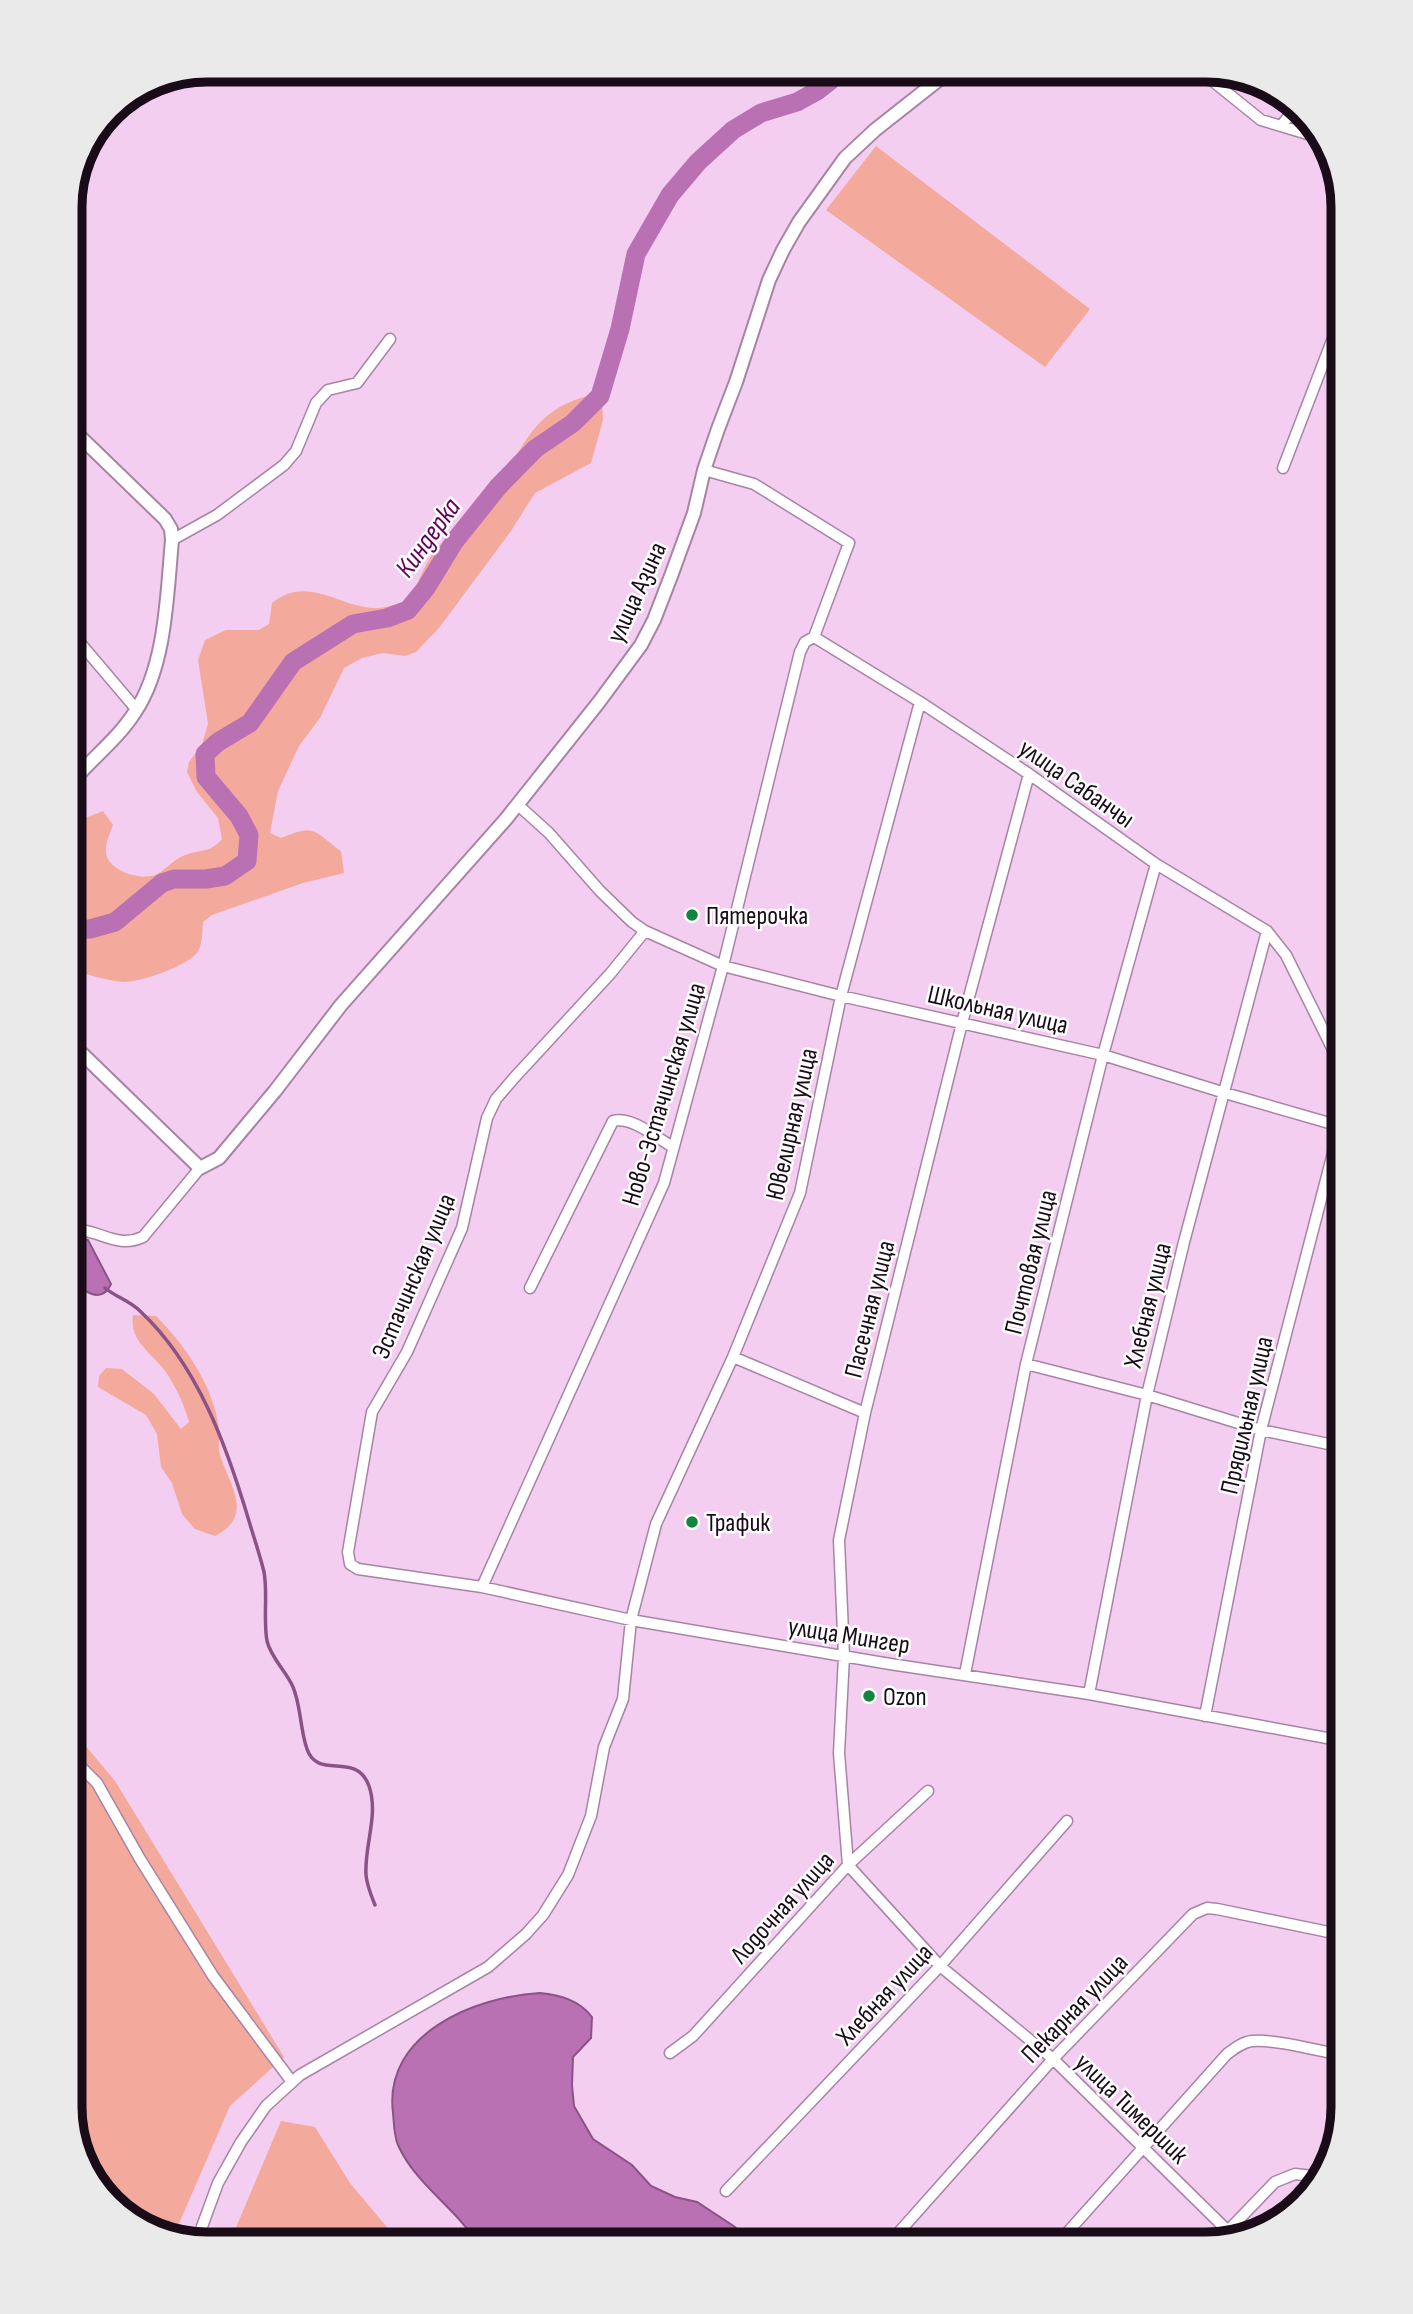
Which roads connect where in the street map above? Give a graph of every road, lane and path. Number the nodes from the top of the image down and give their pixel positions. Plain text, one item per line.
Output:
1 (935, 83) edge
2 (1215, 83) edge
3 (1290, 115) edge
4 (1282, 126) junction
5 (1307, 134) edge
6 (390, 339) dead end
7 (1331, 343) edge
8 (83, 439) edge
9 (1283, 468) dead end
10 (704, 470) junction
11 (172, 540) junction
12 (814, 637) junction
13 (83, 646) edge
14 (920, 702) junction
15 (137, 710) junction
16 (83, 771) edge
17 (1029, 774) junction
18 (517, 805) junction
19 (1156, 864) junction
20 (645, 930) junction
21 (1266, 931) junction
22 (723, 966) junction
23 (841, 996) junction
24 (962, 1023) junction
25 (1331, 1046) edge
26 (83, 1054) edge
27 (1103, 1055) junction
28 (1225, 1093) junction
29 (1331, 1124) edge
30 (674, 1147) junction
31 (1331, 1165) edge
32 (200, 1168) junction
33 (82, 1228) edge
34 (530, 1288) dead end
35 (733, 1357) junction
36 (1026, 1364) junction
37 (1147, 1395) junction
38 (865, 1413) junction
39 (1262, 1430) junction
40 (1331, 1444) edge
41 (350, 1564) joint
42 (482, 1587) junction
43 (631, 1620) junction
44 (844, 1656) junction
45 (965, 1674) junction
46 (1089, 1694) junction
47 (1205, 1716) junction
48 (1331, 1739) edge
49 (82, 1768) edge
50 (928, 1791) dead end
51 (1068, 1821) dead end
52 (848, 1865) junction
53 (1331, 1933) edge
54 (940, 1966) junction
55 (670, 2053) dead end
56 (1331, 2053) edge
57 (1052, 2059) junction
58 (292, 2082) junction
59 (1143, 2148) junction
60 (1310, 2176) edge
61 (726, 2191) dead end
62 (1237, 2227) edge
63 (1227, 2230) edge
64 (200, 2231) edge
65 (899, 2232) edge
66 (1068, 2232) edge

1 - 10 street, улица Азина
2 - 4 street
3 - 4 street
4 - 5 street
6 - 11 street
7 - 9 street
8 - 11 street
10 - 12 street
10 - 18 street, улица Азина
11 - 15 street
12 - 14 street, улица Сабанчы
12 - 22 street, Ново-Эстачинская улица
13 - 15 street
14 - 17 street, улица Сабанчы
14 - 23 street, Ювелирная улица
15 - 16 street
17 - 19 street, улица Сабанчы
17 - 24 street, Пасечная улица
18 - 20 street, Школьная улица
18 - 32 street, улица Азина
19 - 21 street, улица Сабанчы
19 - 27 street, Почтовая улица
20 - 22 street, Школьная улица
20 - 41 street, Эстачинская улица
21 - 25 street, улица Сабанчы
21 - 28 street, Хлебная улица
22 - 23 street, Школьная улица
22 - 30 street, Ново-Эстачинская улица
23 - 24 street, Школьная улица
23 - 35 street, Ювелирная улица
24 - 27 street, Школьная улица
24 - 38 street, Пасечная улица
26 - 32 street
27 - 28 street, Школьная улица
27 - 36 street, Почтовая улица
28 - 29 street, Школьная улица
28 - 37 street, Хлебная улица
30 - 34 street
30 - 42 street, Ново-Эстачинская улица
31 - 39 street, Прядильная улица
32 - 33 street
35 - 38 street
35 - 43 street, Ювелирная улица
36 - 37 street
36 - 45 street, Почтовая улица
37 - 39 street
37 - 46 street, Хлебная улица
38 - 44 street, Пасечная улица
39 - 40 street
39 - 47 street, Прядильная улица
41 - 42 street, улица Мингер
42 - 43 street, улица Мингер
43 - 44 street, улица Мингер
43 - 58 street, Ювелирная улица
44 - 45 street, улица Мингер
44 - 52 street, Пасечная улица
45 - 46 street, улица Мингер
46 - 47 street, улица Мингер
47 - 48 street, улица Мингер
49 - 58 street
50 - 52 street, Лодочная улица
51 - 54 street, Хлебная улица
52 - 54 street, улица Тимершик
52 - 55 street, Лодочная улица
53 - 57 street, Пекарная улица
54 - 57 street, улица Тимершик
54 - 61 street, Хлебная улица
56 - 59 street
57 - 59 street, улица Тимершик
57 - 65 street, Пекарная улица
58 - 64 street, Ювелирная улица
59 - 63 street, улица Тимершик
59 - 66 street
60 - 62 street

